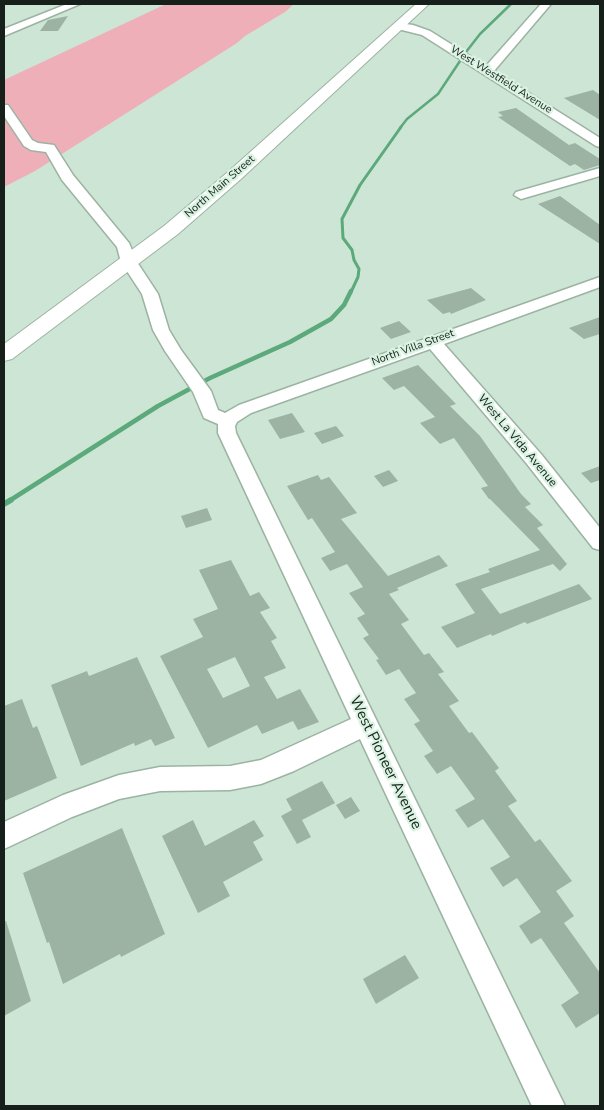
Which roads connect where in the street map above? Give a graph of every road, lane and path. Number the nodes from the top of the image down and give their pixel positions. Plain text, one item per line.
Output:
1 (75, 4) edge
2 (423, 4) edge
3 (546, 4) edge
4 (398, 26) junction
5 (4, 33) edge
6 (487, 72) junction
7 (4, 108) edge
8 (600, 143) edge
9 (600, 172) edge
10 (521, 195) dead end
11 (129, 262) junction
12 (600, 282) edge
13 (433, 341) junction
14 (4, 354) edge
15 (228, 420) junction
16 (600, 542) edge
17 (366, 724) junction
18 (4, 836) edge
19 (540, 1103) edge

1 - 5 street
2 - 4 main road, North Main Street
3 - 6 street
4 - 6 street, West Westfield Avenue
4 - 11 main road, North Main Street
6 - 8 street, West Westfield Avenue
7 - 11 street
9 - 10 street
11 - 14 main road, North Main Street
11 - 15 street
12 - 13 street, North Villa Street
13 - 15 street, North Villa Street
13 - 16 street, West La Vida Avenue
15 - 17 street, West Pioneer Avenue
17 - 18 street
17 - 19 street, West Pioneer Avenue

